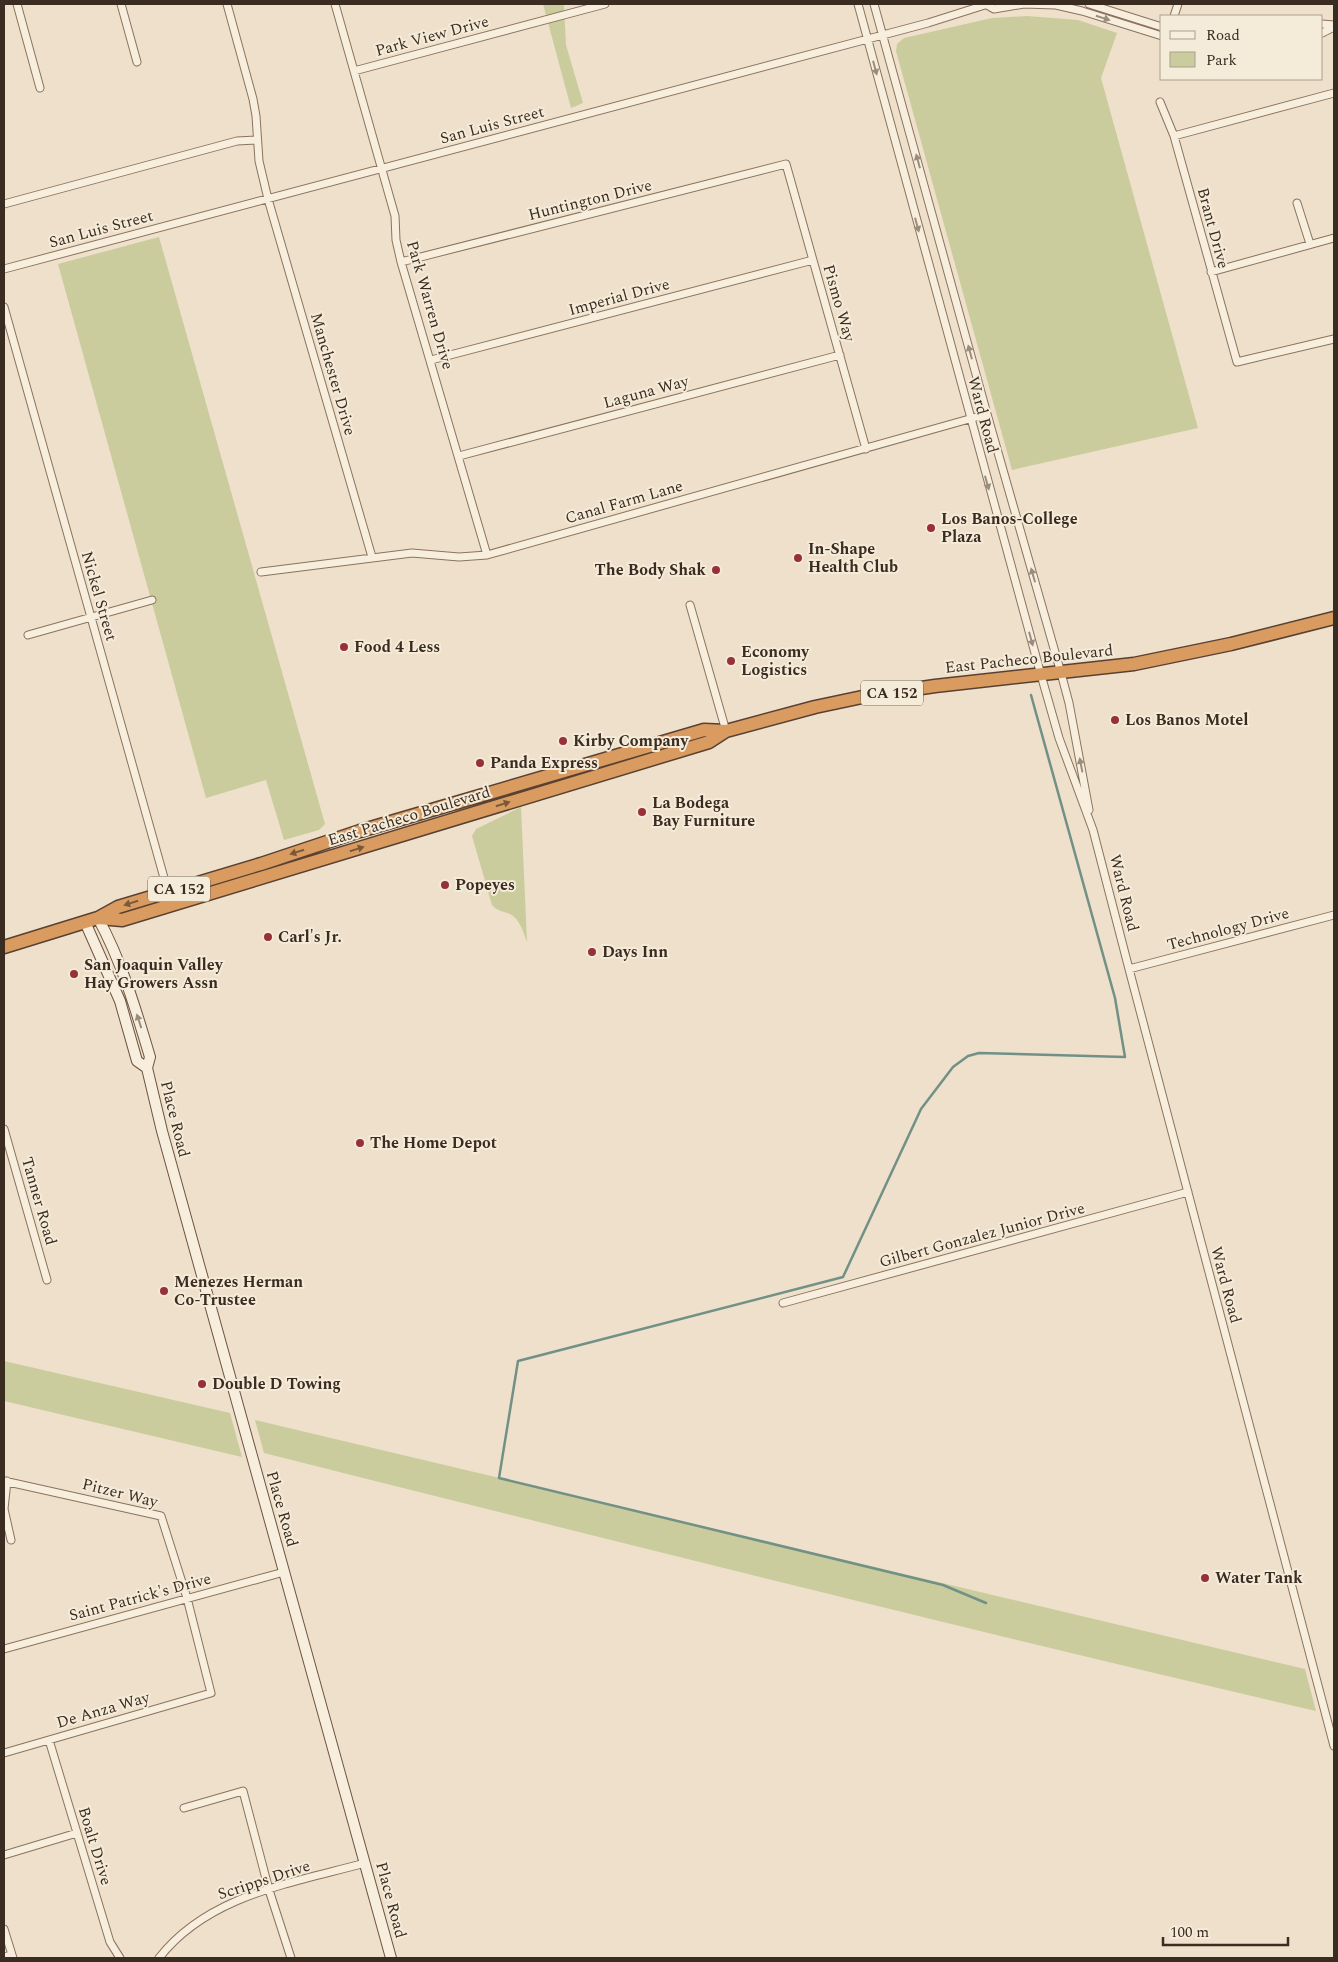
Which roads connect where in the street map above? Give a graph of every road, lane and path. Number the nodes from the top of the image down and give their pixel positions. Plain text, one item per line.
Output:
1 (17, 4) edge
2 (121, 4) edge
3 (227, 4) edge
4 (335, 4) edge
5 (605, 4) edge
6 (858, 4) edge
7 (874, 4) edge
8 (988, 4) edge
9 (1089, 4) edge
10 (1160, 26) edge
11 (1334, 26) edge
12 (1323, 33) edge
13 (883, 35) junction
14 (1160, 35) edge
15 (868, 39) junction
16 (137, 62) dead end
17 (354, 72) junction
18 (40, 88) dead end
19 (1334, 93) edge
20 (1160, 102) dead end
21 (1174, 136) junction
22 (257, 140) junction
23 (786, 164) joint
24 (382, 168) junction
25 (268, 199) junction
26 (1297, 203) dead end
27 (4, 204) edge
28 (1334, 238) edge
29 (1310, 244) junction
30 (813, 260) junction
31 (401, 262) junction
32 (4, 269) edge
33 (1211, 272) junction
34 (4, 307) edge
35 (1334, 339) edge
36 (840, 355) junction
37 (431, 360) junction
38 (987, 414) junction
39 (970, 419) junction
40 (866, 449) junction
41 (459, 456) junction
42 (488, 555) junction
43 (372, 557) junction
44 (261, 572) dead end
45 (152, 600) dead end
46 (690, 605) dead end
47 (90, 617) junction
48 (1334, 618) edge
49 (28, 634) dead end
50 (1061, 672) junction
51 (1041, 675) junction
52 (726, 731) junction
53 (1093, 830) junction
54 (168, 892) junction
55 (1334, 915) edge
56 (98, 918) junction
57 (85, 922) junction
58 (4, 947) edge
59 (1129, 969) junction
60 (146, 1068) junction
61 (4, 1129) edge
62 (1188, 1192) junction
63 (47, 1280) dead end
64 (783, 1303) dead end
65 (5, 1481) edge
66 (11, 1540) dead end
67 (284, 1572) junction
68 (187, 1598) junction
69 (4, 1649) edge
70 (211, 1693) joint
71 (49, 1740) junction
72 (1334, 1746) edge
73 (4, 1753) edge
74 (184, 1808) dead end
75 (77, 1833) junction
76 (4, 1855) edge
77 (365, 1863) junction
78 (270, 1890) junction
79 (4, 1929) edge
80 (4, 1957) edge
81 (12, 1957) edge
82 (120, 1958) edge
83 (158, 1958) edge
84 (291, 1958) edge
85 (391, 1958) edge

1 - 18 street
2 - 16 street
3 - 22 street, Manchester Drive
4 - 17 street, Park Warren Drive
5 - 17 street, Park View Drive
6 - 15 street, Ward Road
7 - 13 street, Ward Road
8 - 13 street, San Luis Street
8 -> 14 street, San Luis Street
9 - 10 street
11 - 12 street
13 - 15 street, San Luis Street
38 -> 13 street, Ward Road
15 - 24 street, San Luis Street
15 -> 39 street, Ward Road
17 - 24 street, Park Warren Drive
19 - 21 street
20 - 21 street, Brant Drive
21 - 33 street, Brant Drive
22 - 25 street, Manchester Drive
22 - 27 street
23 - 30 street, Pismo Way
23 - 31 street, Huntington Drive
24 - 25 street, San Luis Street
24 - 31 street, Park Warren Drive
25 - 32 street, San Luis Street
25 - 43 street, Manchester Drive
26 - 29 street
28 - 29 street
29 - 33 street
30 - 36 street, Pismo Way
30 - 37 street, Imperial Drive
31 - 37 street, Park Warren Drive
33 - 35 street, Brant Drive
34 - 47 street, Nickel Street
36 - 40 street, Pismo Way
36 - 41 street, Laguna Way
37 - 41 street, Park Warren Drive
38 - 39 street, Canal Farm Lane
50 -> 38 street, Ward Road
39 - 40 street, Canal Farm Lane
39 -> 51 street, Ward Road
40 - 42 street, Canal Farm Lane
41 - 42 street, Park Warren Drive
42 - 43 street, Canal Farm Lane
43 - 44 street, Canal Farm Lane
45 - 47 street
46 - 52 street
47 - 49 street
47 - 54 street, Nickel Street
48 - 50 highway, East Pacheco Boulevard / CA 152
50 - 51 highway, East Pacheco Boulevard / CA 152
53 -> 50 street, Ward Road
51 - 52 highway, East Pacheco Boulevard / CA 152
51 - 53 street, Ward Road
52 -> 54 highway, East Pacheco Boulevard / CA 152
56 -> 52 highway, East Pacheco Boulevard / CA 152
53 - 59 street, Ward Road
54 -> 56 highway, East Pacheco Boulevard / CA 152
55 - 59 street, Technology Drive
56 - 57 highway, East Pacheco Boulevard / CA 152
60 -> 56 street, Place Road
57 - 58 highway, East Pacheco Boulevard / CA 152
57 - 60 street, Place Road
59 - 62 street, Ward Road
60 - 67 street, Place Road
61 - 63 street, Tanner Road
62 - 64 street, Gilbert Gonzalez Junior Drive
62 - 72 street, Ward Road
65 - 66 street
65 - 68 street, Pitzer Way
67 - 68 street, Saint Patrick's Drive
67 - 77 street, Place Road
68 - 69 street, Saint Patrick's Drive
68 - 70 street, Pitzer Way
70 - 71 street, De Anza Way
71 - 73 street, De Anza Way
71 - 75 street, Boalt Drive
74 - 78 street
75 - 76 street
75 - 82 street, Boalt Drive
77 - 78 street, Scripps Drive
77 - 85 street, Place Road
78 - 83 street, Scripps Drive
78 - 84 street
79 - 81 street
80 - 81 street

